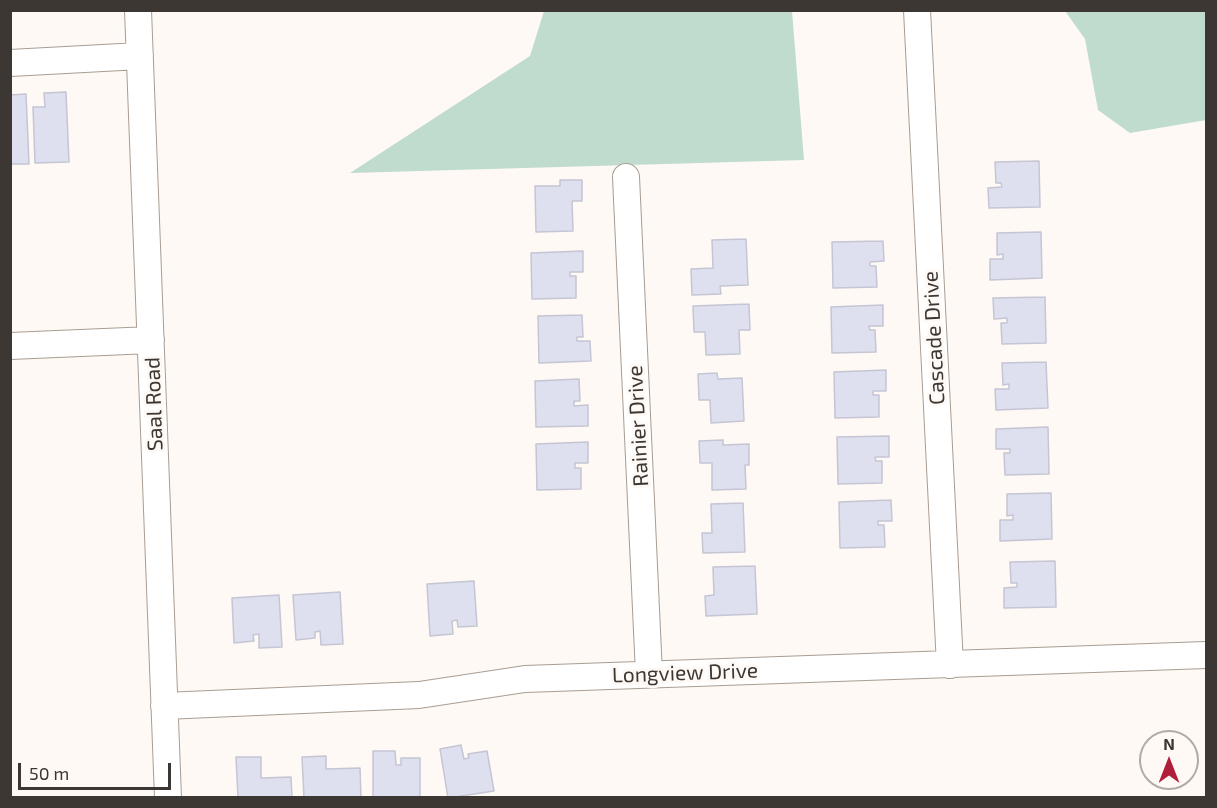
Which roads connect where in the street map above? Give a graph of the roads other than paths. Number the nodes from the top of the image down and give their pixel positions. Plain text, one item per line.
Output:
1 (138, 10) edge
2 (917, 10) edge
3 (140, 56) junction
4 (10, 63) edge
5 (626, 177) dead end
6 (151, 340) junction
7 (10, 346) edge
8 (1206, 655) edge
9 (950, 664) junction
10 (649, 674) junction
11 (164, 706) junction
12 (168, 798) edge

1 - 3 street, Saal Road
2 - 9 street, Cascade Drive
3 - 4 street
3 - 6 street, Saal Road
5 - 10 street, Rainier Drive
6 - 7 street
6 - 11 street, Saal Road
8 - 9 street, Longview Drive
9 - 10 street, Longview Drive
10 - 11 street, Longview Drive
11 - 12 street, Saal Road

